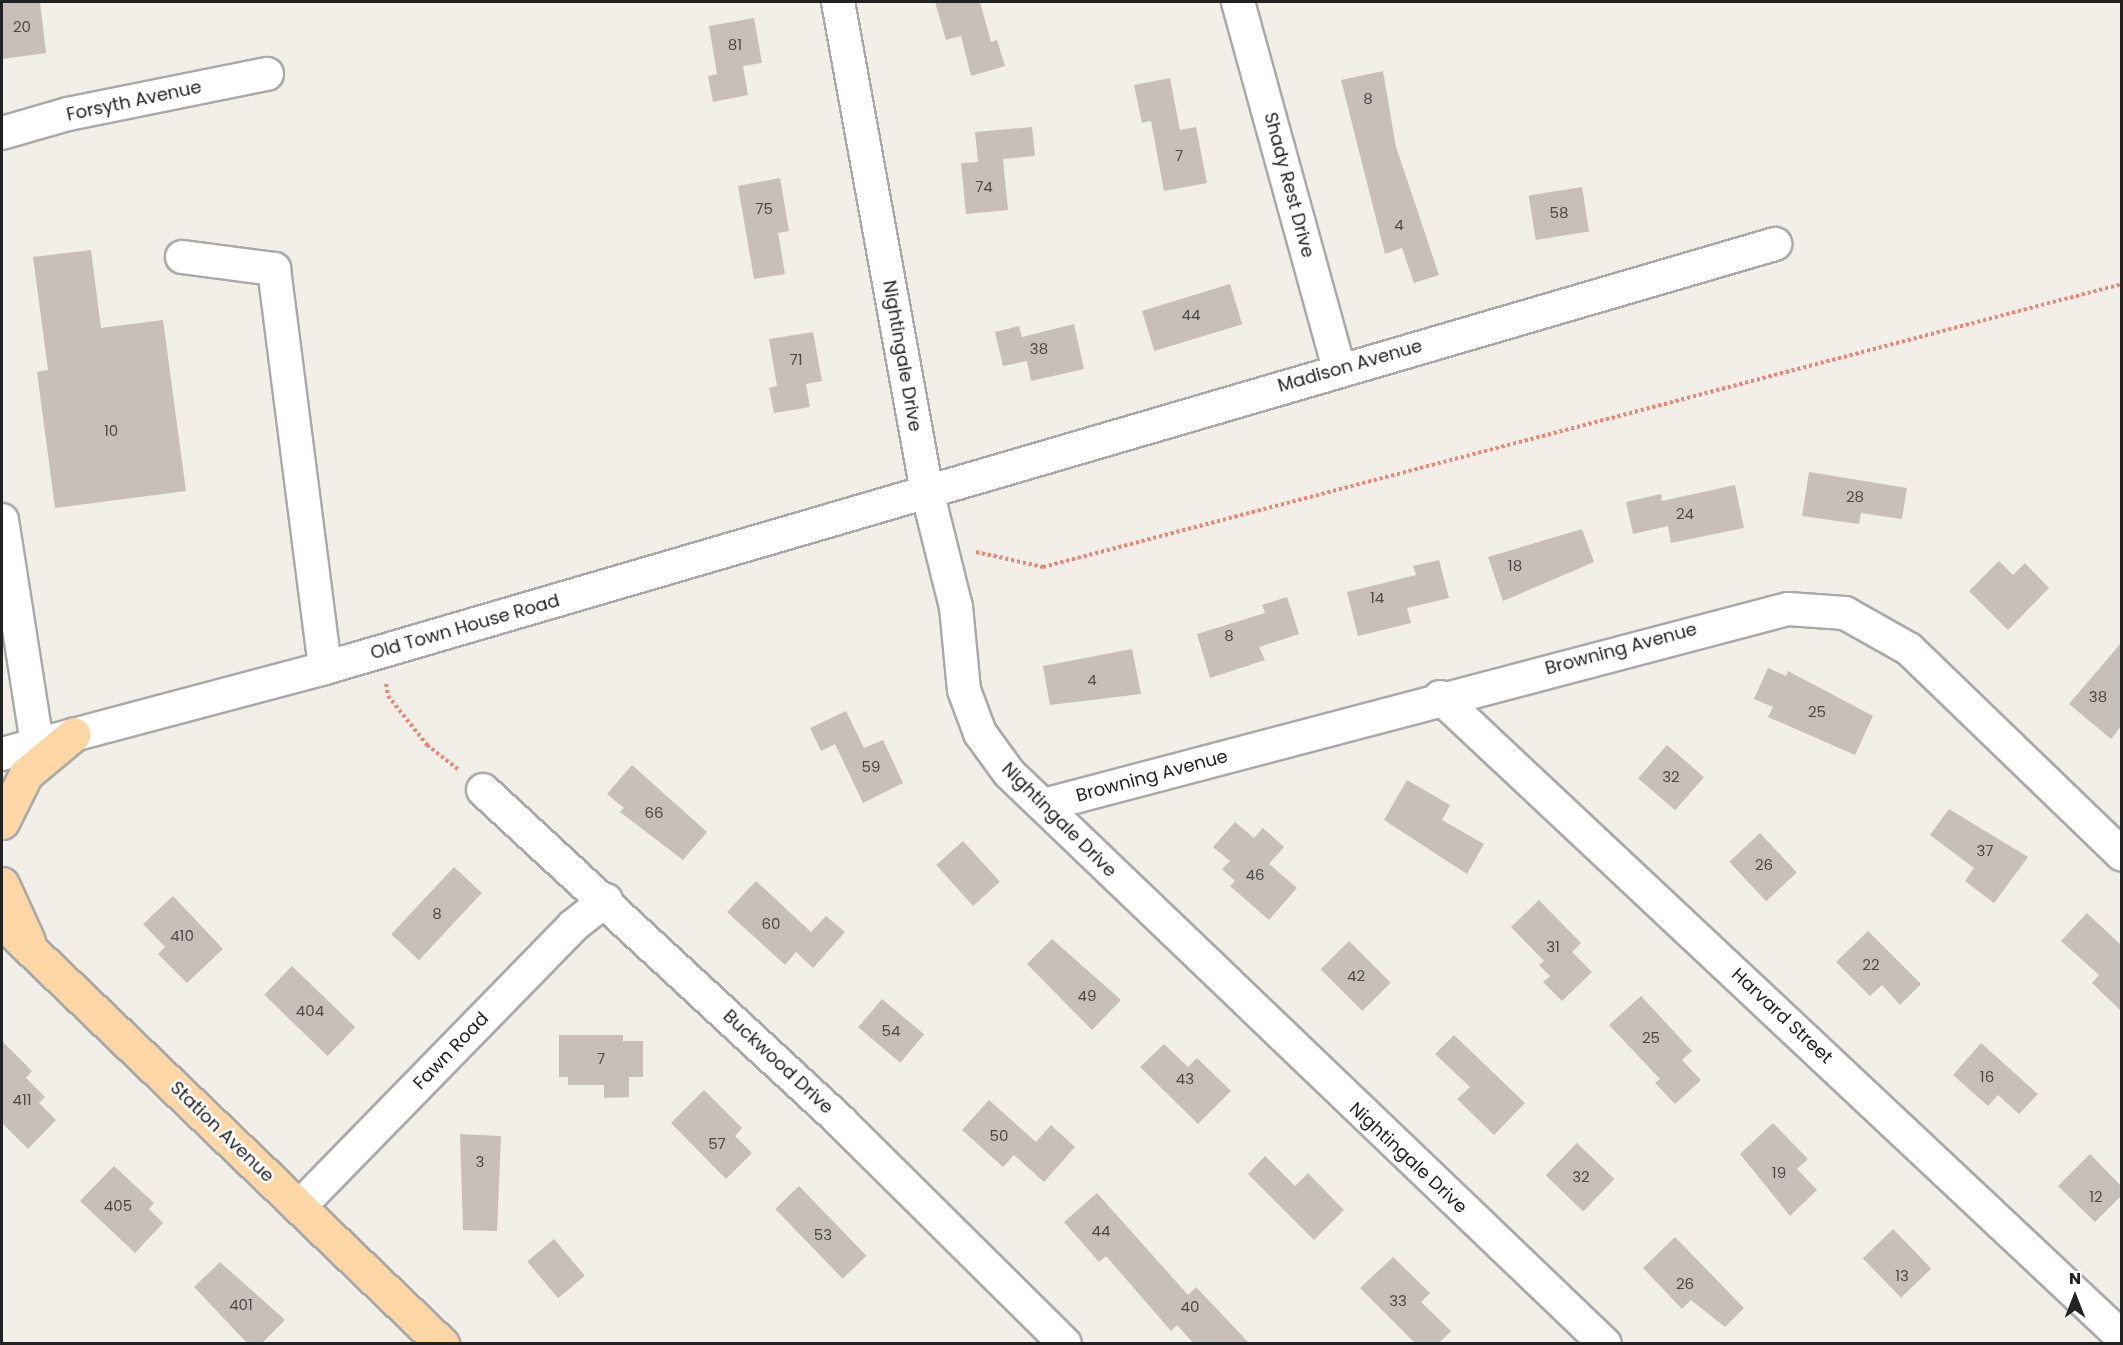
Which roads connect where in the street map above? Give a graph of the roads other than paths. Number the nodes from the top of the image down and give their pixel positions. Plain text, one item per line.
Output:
1 (838, 2) edge
2 (1238, 2) edge
3 (267, 74) dead end
4 (2, 133) edge
5 (1775, 244) dead end
6 (182, 257) dead end
7 (1339, 369) junction
8 (927, 491) junction
9 (2, 520) edge
10 (7, 579) edge
11 (10, 620) edge
12 (325, 668) junction
13 (1440, 697) junction
14 (74, 734) junction
15 (37, 744) junction
16 (2, 754) edge
17 (483, 790) road end
18 (1044, 805) junction
19 (2, 822) edge
20 (2121, 855) edge
21 (2, 884) edge
22 (606, 900) junction
23 (2, 922) edge
24 (34, 954) junction
25 (300, 1206) junction
26 (2121, 1337) edge
27 (442, 1344) edge
28 (1065, 1344) edge
29 (1605, 1344) edge

1 - 8 street, Nightingale Drive
2 - 7 street, Shady Rest Drive
3 - 4 street, Forsyth Avenue
5 - 7 street, Madison Avenue
6 - 12 street
7 - 8 street, Madison Avenue
8 - 12 street, Old Town House Road
8 - 18 street, Nightingale Drive
9 - 10 street
10 - 11 street
11 - 15 street
12 - 14 street, Old Town House Road
13 - 18 street, Browning Avenue
13 - 20 street, Browning Avenue
13 - 26 street, Harvard Street
14 - 15 street, Old Town House Road
14 - 19 main road
15 - 16 street, Old Town House Road
17 - 22 street, Buckwood Drive
18 - 29 street, Nightingale Drive
21 - 24 main road
22 - 25 street, Fawn Road
22 - 28 street, Buckwood Drive
23 - 24 main road, Station Avenue
24 - 25 main road, Station Avenue
25 - 27 main road, Station Avenue

